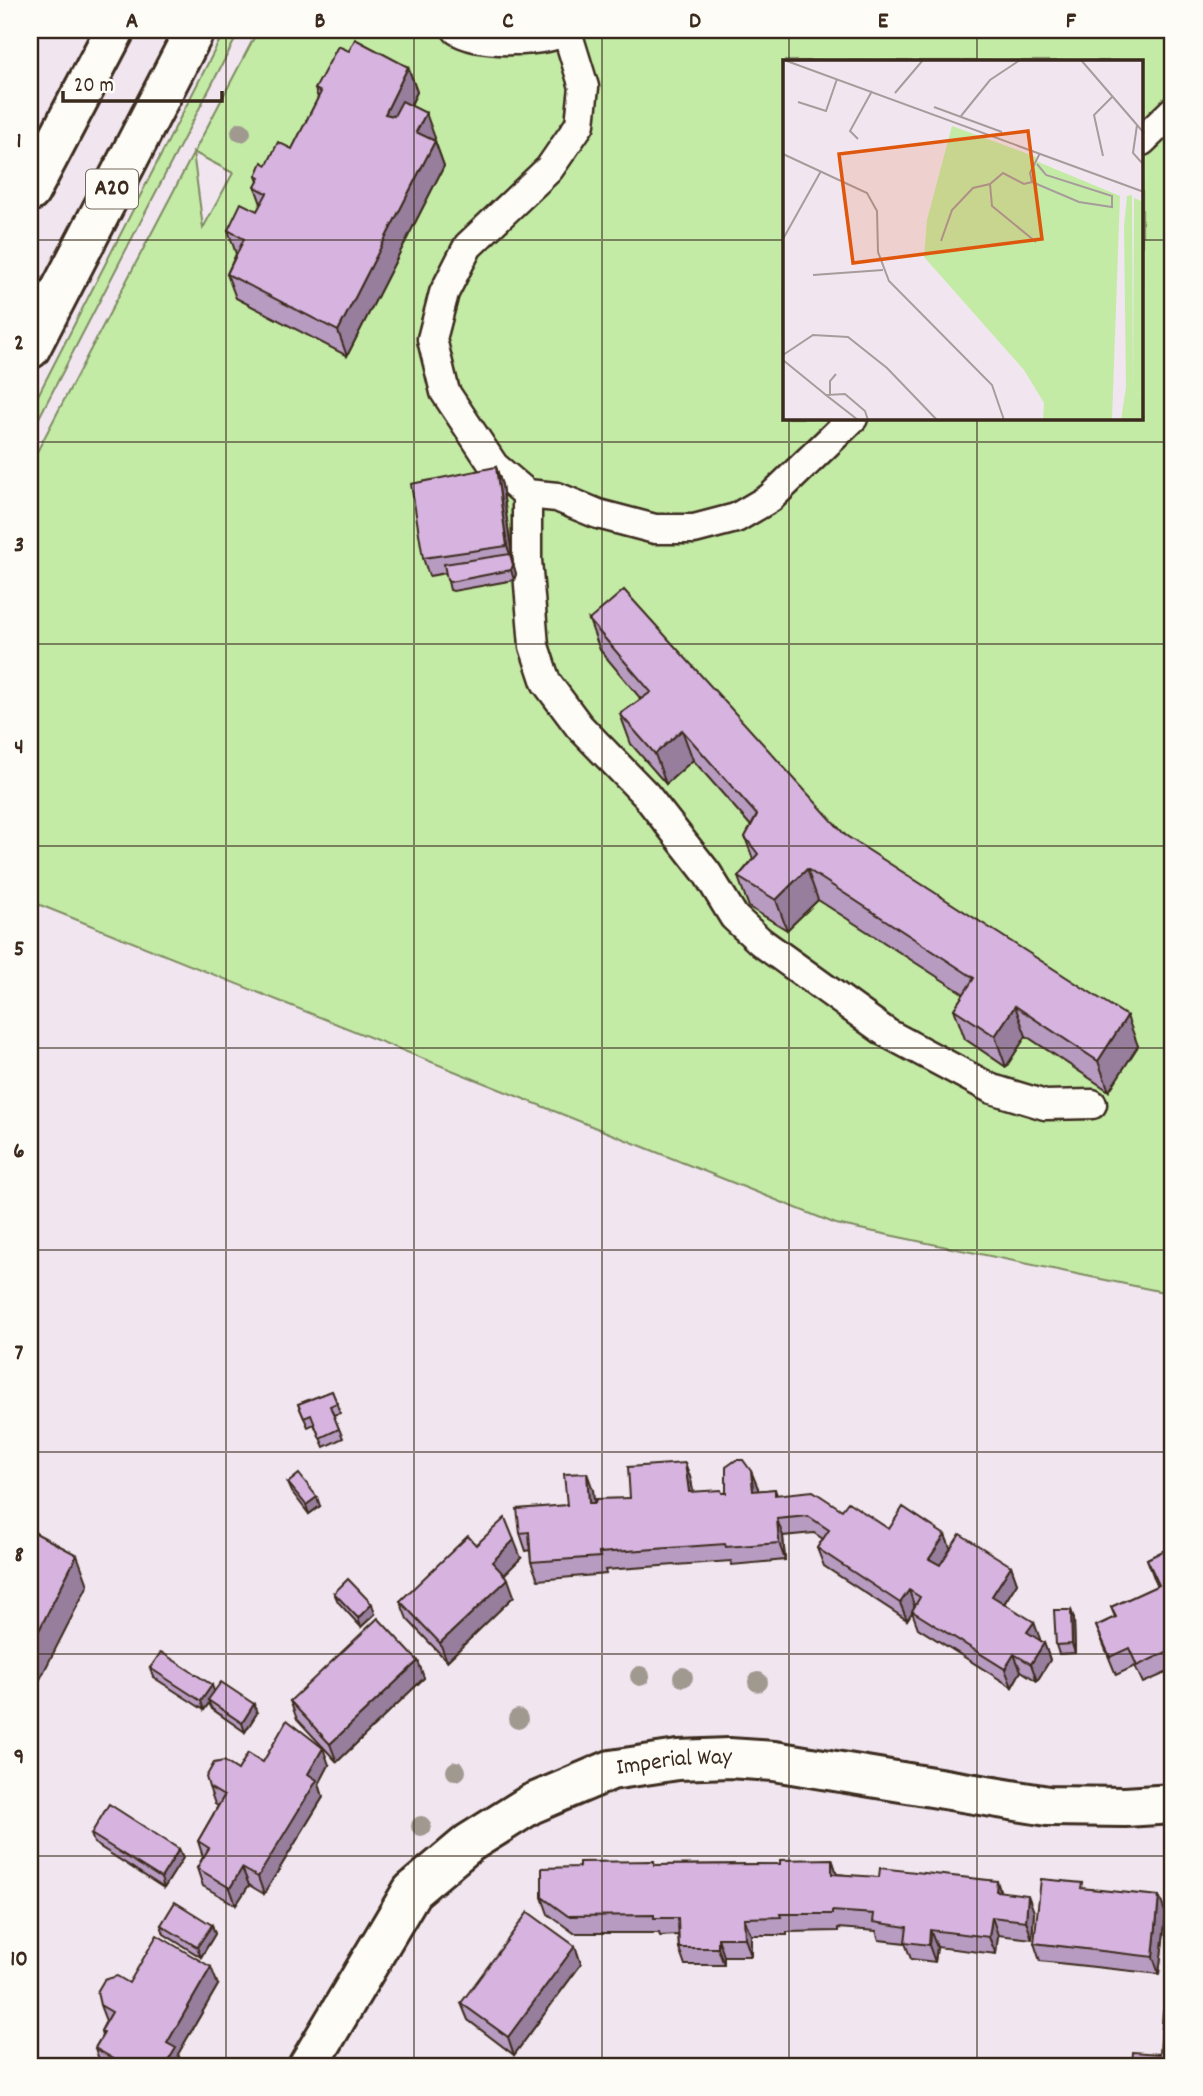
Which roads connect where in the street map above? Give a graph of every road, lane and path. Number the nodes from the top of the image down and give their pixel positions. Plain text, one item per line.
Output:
1 (115, 30) edge
2 (195, 30) edge
3 (457, 30) edge
4 (568, 31) edge
5 (1173, 111) edge
6 (1144, 139) edge
7 (30, 192) edge
8 (30, 349) edge
9 (851, 420) edge
10 (527, 494) junction
11 (1092, 1104) dead end
12 (1173, 1804) edge
13 (308, 2066) edge

1 - 7 main road
2 - 8 main road, A20
3 - 4 lane
4 - 10 lane
5 - 6 lane
9 - 10 lane
10 - 11 lane
12 - 13 main road, Imperial Way

